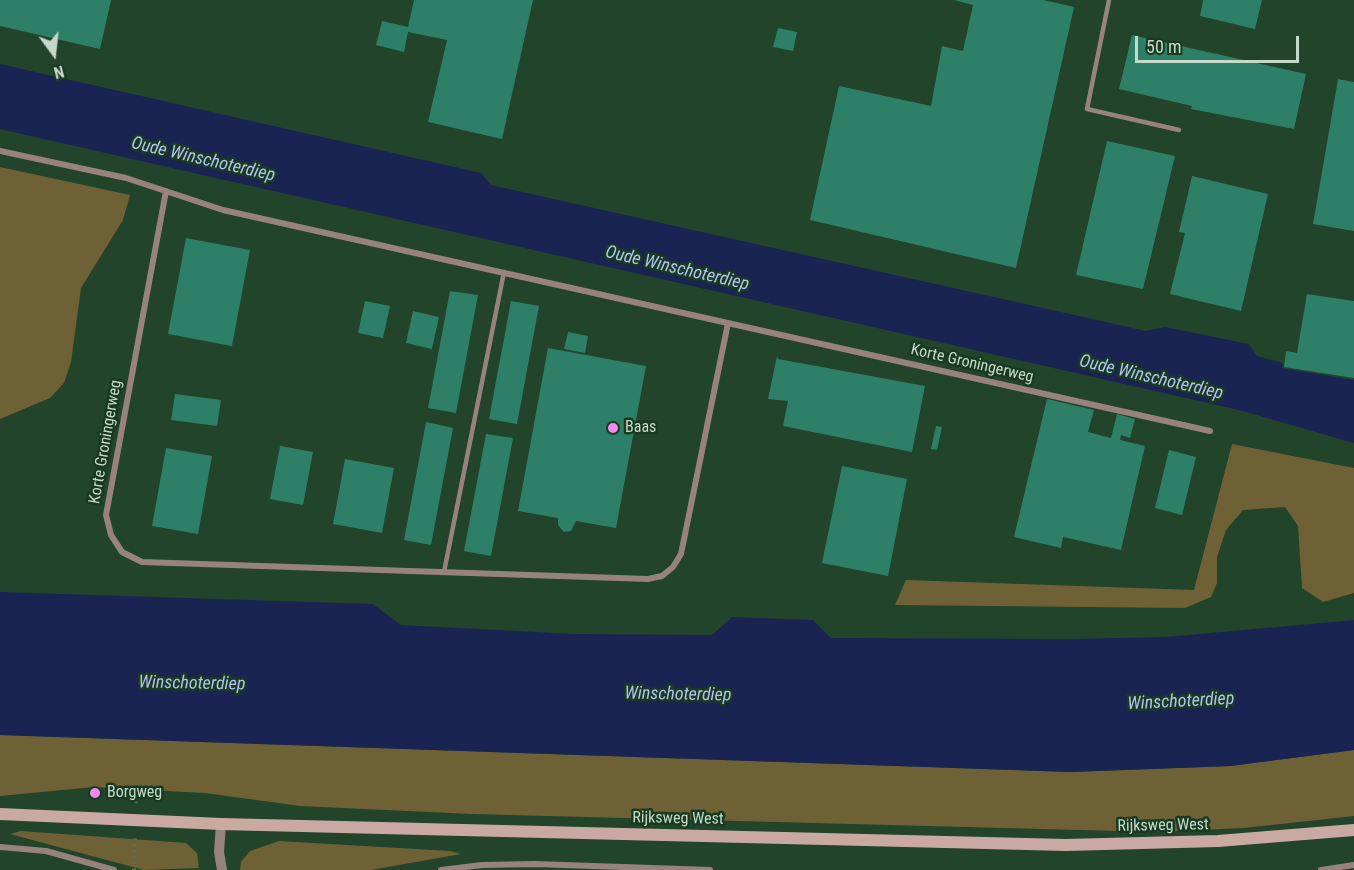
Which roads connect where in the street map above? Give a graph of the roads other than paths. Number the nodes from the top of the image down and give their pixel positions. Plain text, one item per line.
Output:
1 (1109, 0) edge
2 (1179, 130) dead end
3 (0, 151) edge
4 (166, 191) junction
5 (504, 272) junction
6 (728, 323) junction
7 (1210, 431) dead end
8 (444, 572) junction
9 (0, 814) edge
10 (221, 824) junction
11 (1354, 830) edge
12 (0, 847) edge
13 (1354, 866) edge
14 (114, 870) edge
15 (222, 870) edge
16 (441, 870) edge
17 (710, 870) edge
18 (1321, 870) edge

1 - 2 lane
3 - 4 street, Korte Groningerweg
4 - 5 street, Korte Groningerweg
4 - 8 street, Korte Groningerweg
5 - 6 street, Korte Groningerweg
5 - 8 lane
6 - 7 street, Korte Groningerweg
6 - 8 street, Korte Groningerweg
9 - 10 main road, Rijksweg West
10 - 11 main road, Rijksweg West
10 - 15 street
12 - 14 street
13 - 18 street
16 - 17 street

